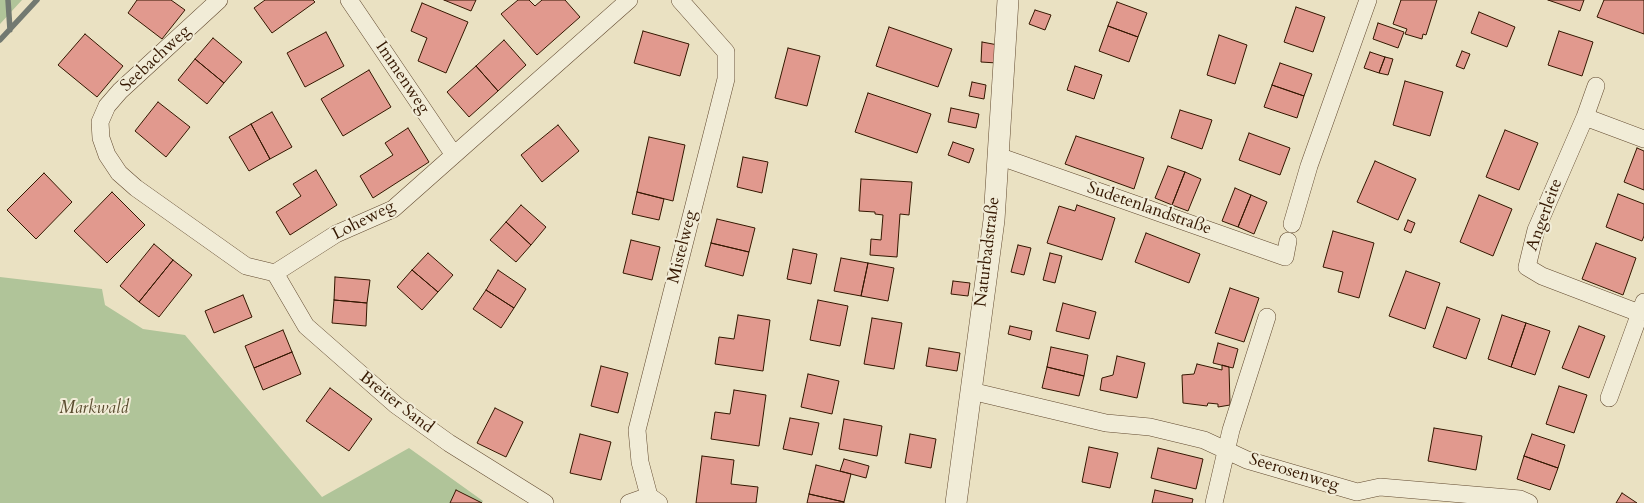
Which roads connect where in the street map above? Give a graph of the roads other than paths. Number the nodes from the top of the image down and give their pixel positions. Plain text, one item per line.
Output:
1 (219, 0) edge
2 (349, 0) edge
3 (629, 0) edge
4 (680, 0) edge
5 (1008, 0) edge
6 (1362, 2) edge
7 (1596, 86) dead end
8 (1585, 117) junction
9 (1644, 139) edge
10 (454, 155) junction
11 (998, 156) junction
12 (275, 273) junction
13 (1642, 308) edge
14 (1267, 317) dead end
15 (971, 391) junction
16 (1609, 398) dead end
17 (1226, 451) junction
18 (1356, 497) edge
19 (654, 500) edge
20 (545, 503) edge
21 (629, 503) edge
22 (956, 503) edge
23 (1214, 503) edge
24 (1529, 503) edge

1 - 12 street, Seebachweg
2 - 10 street, Immenweg
3 - 10 street, Loheweg
4 - 19 street, Mistelweg
5 - 11 street, Naturbadstraße
6 - 11 street, Sudetenlandstraße
7 - 8 street, Angerleite
8 - 9 street
8 - 13 street, Angerleite
10 - 12 street, Loheweg
11 - 15 street, Naturbadstraße
12 - 20 street, Breiter Sand
13 - 16 street
14 - 17 street, Seerosenweg
15 - 17 street, Seerosenweg
15 - 22 street, Naturbadstraße
17 - 18 street, Seerosenweg
17 - 23 street
18 - 24 street, Seerosenweg
19 - 21 street

